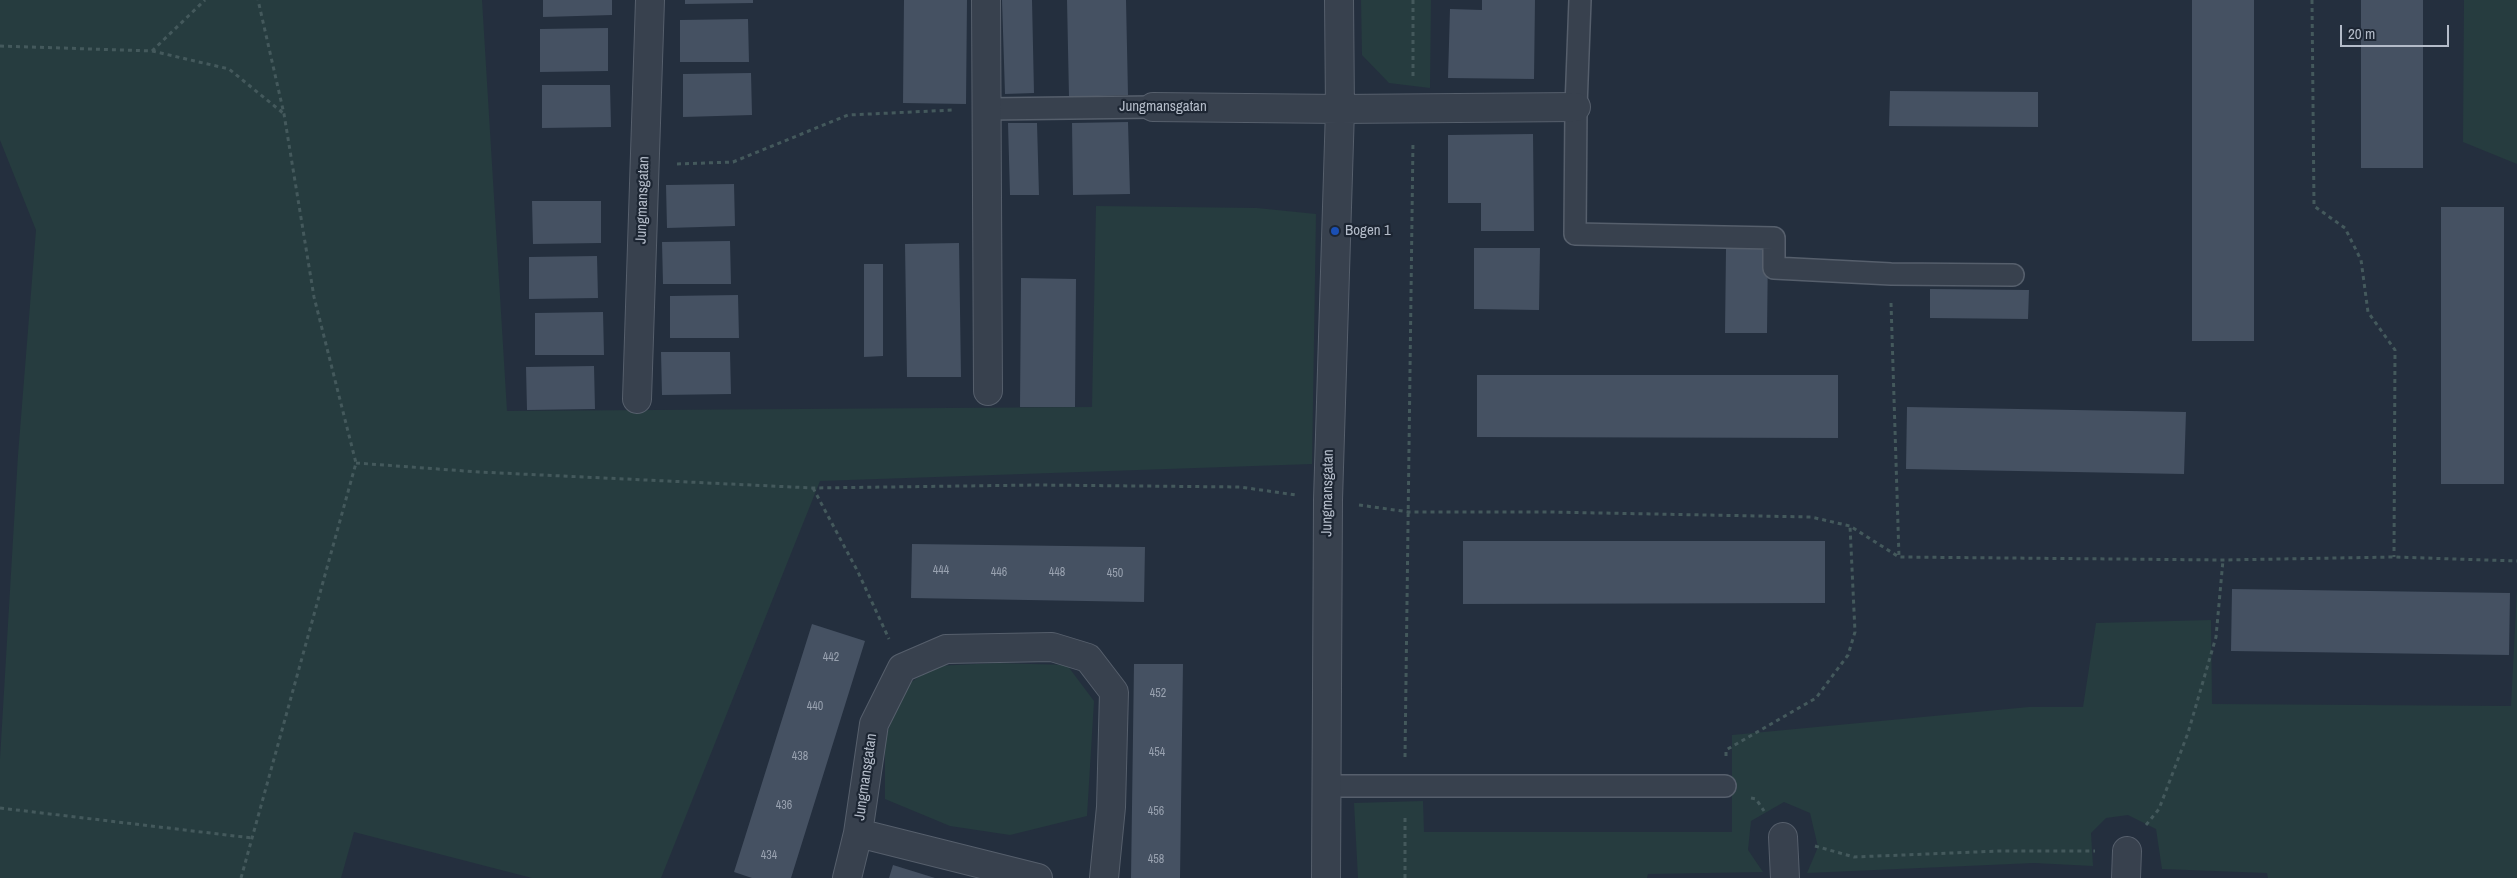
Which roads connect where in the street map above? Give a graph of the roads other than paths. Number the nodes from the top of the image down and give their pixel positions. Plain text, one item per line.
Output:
1 (650, 0) edge
2 (986, 0) edge
3 (1339, 0) edge
4 (1580, 0) edge
5 (1153, 107) joint
6 (1576, 107) junction
7 (987, 109) junction
8 (1340, 109) junction
9 (2013, 275) dead end
10 (988, 391) dead end
11 (637, 399) dead end
12 (1325, 786) junction
13 (1725, 786) road end
14 (858, 833) junction
15 (1783, 837) road end
16 (2127, 851) road end
17 (848, 878) edge
18 (1038, 878) edge
19 (1104, 878) edge
20 (1326, 878) edge
21 (1785, 878) edge
22 (2126, 878) edge

1 - 11 street, Jungmansgatan
2 - 7 street
3 - 8 street, Jungmansgatan
4 - 6 lane
5 - 7 lane, Jungmansgatan
5 - 8 street, Jungmansgatan
6 - 8 street, Jungmansgatan
6 - 9 lane
7 - 10 street
8 - 12 street, Jungmansgatan
12 - 13 lane
12 - 20 street, Jungmansgatan
14 - 17 street, Jungmansgatan
14 - 18 street, Jungmansgatan
14 - 19 street, Jungmansgatan
15 - 21 street
16 - 22 street

